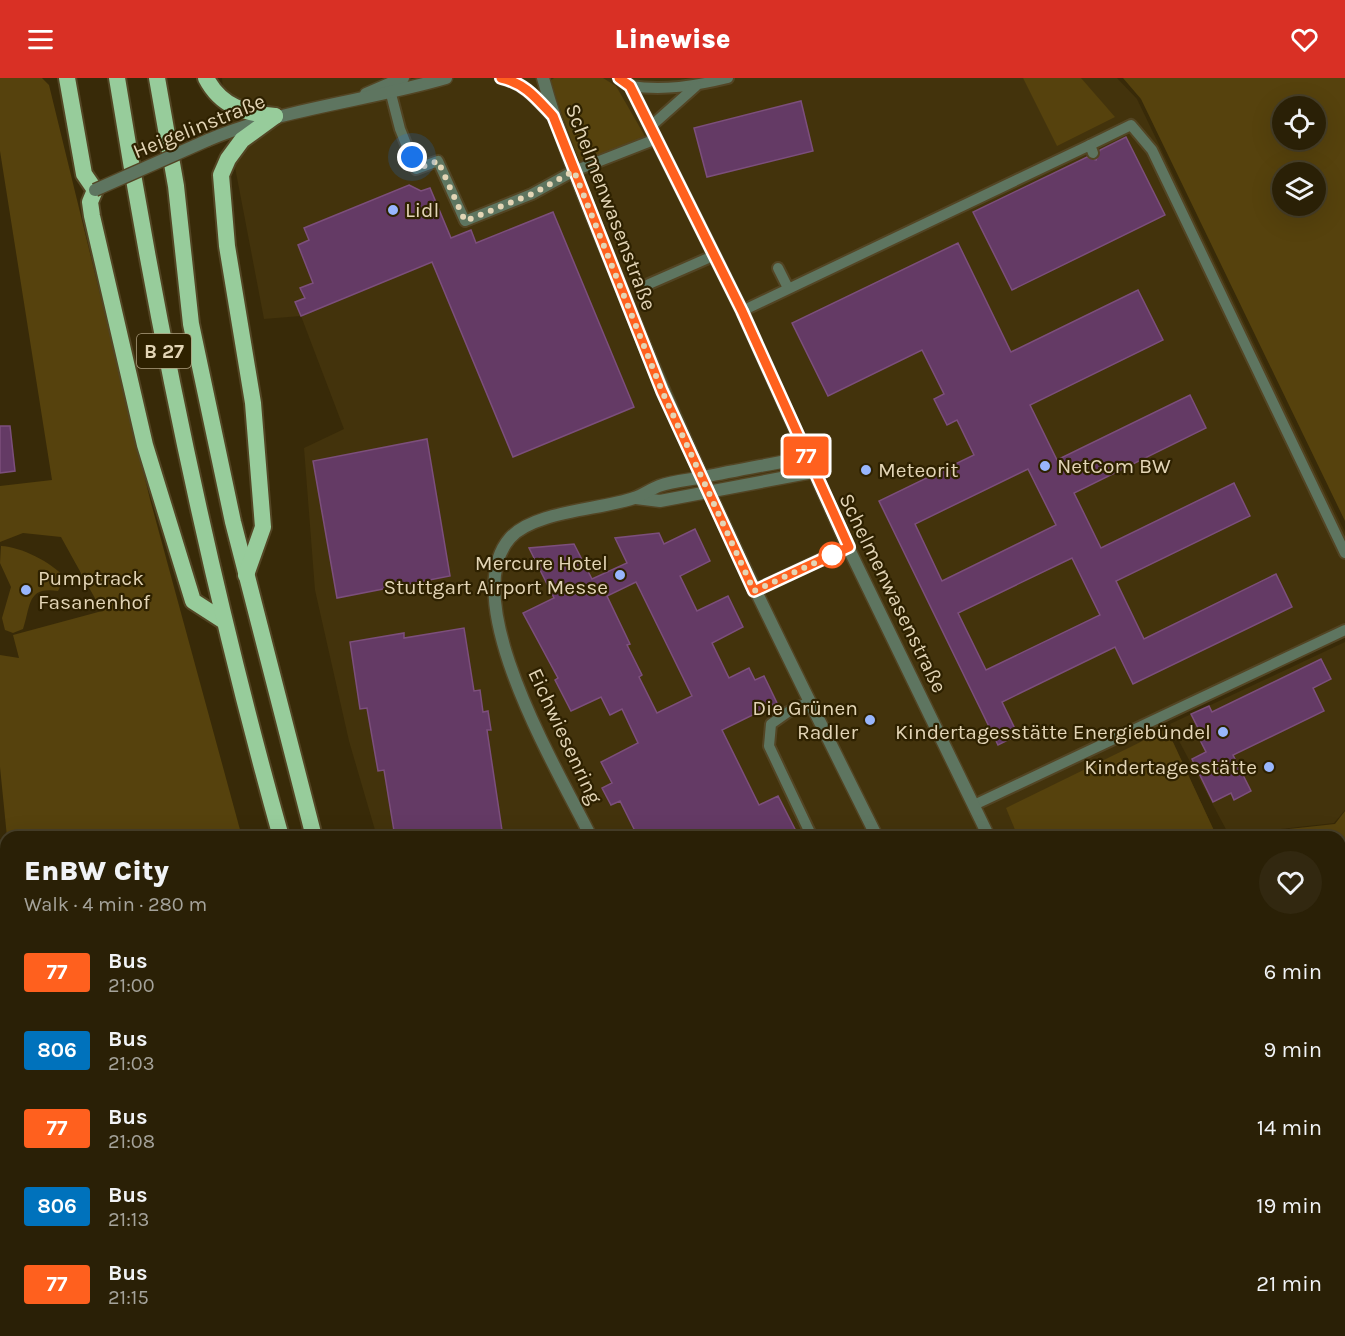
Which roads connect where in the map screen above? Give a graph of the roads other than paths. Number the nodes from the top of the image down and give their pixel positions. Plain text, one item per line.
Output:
1 (68, 78) edge
2 (117, 78) edge
3 (157, 78) edge
4 (206, 78) edge
5 (403, 78) edge
6 (446, 78) edge
7 (455, 78) edge
8 (501, 78) edge
9 (543, 78) edge
10 (619, 78) edge
11 (728, 78) edge
12 (630, 86) junction
13 (696, 86) junction
14 (391, 94) junction
15 (355, 99) junction
16 (275, 116) junction
17 (553, 116) junction
18 (650, 127) junction
19 (656, 140) junction
20 (574, 171) junction
21 (95, 190) junction
22 (713, 256) junction
23 (778, 268) dead end
24 (649, 284) dead end
25 (788, 288) junction
26 (742, 311) junction
27 (807, 457) junction
28 (813, 472) junction
29 (702, 477) junction
30 (710, 493) junction
31 (635, 498) junction
32 (849, 547) junction
33 (1345, 553) edge
34 (246, 575) junction
35 (754, 591) junction
36 (224, 621) junction
37 (1345, 630) edge
38 (809, 702) junction
39 (974, 805) junction
40 (279, 831) edge
41 (312, 831) edge
42 (588, 831) edge
43 (809, 831) edge
44 (874, 831) edge
45 (986, 831) edge

1 - 21 highway
2 - 36 highway, B 27
3 - 34 highway, B 27
4 - 16 highway
5 - 15 street, Heigelinstraße
6 - 7 street, Heigelinstraße
6 - 14 street, Heigelinstraße
8 - 17 street
9 - 17 street, Schelmenwasenstraße
10 - 12 street, Schelmenwasenstraße
11 - 13 lane
12 - 13 lane
12 - 18 street, Schelmenwasenstraße
13 - 18 lane
14 - 15 street, Heigelinstraße
14 - 20 lane
15 - 16 street, Heigelinstraße
16 - 21 street, Heigelinstraße, bridge
16 - 34 highway
17 - 20 street, Schelmenwasenstraße
18 - 19 street, Schelmenwasenstraße
19 - 20 lane
19 - 22 street, Schelmenwasenstraße
20 - 29 street, Schelmenwasenstraße
21 - 36 highway
22 - 24 lane
22 - 26 street, Schelmenwasenstraße
23 - 25 lane
25 - 26 lane
25 - 33 lane
26 - 27 street, Schelmenwasenstraße
27 - 28 street, Schelmenwasenstraße
27 - 29 street, Eichwiesenring
28 - 30 street, Eichwiesenring
28 - 32 street, Schelmenwasenstraße
29 - 30 street, Schelmenwasenstraße
29 - 31 street, Eichwiesenring
30 - 31 street, Eichwiesenring
30 - 35 street, Schelmenwasenstraße
31 - 42 street, Eichwiesenring
32 - 35 street
32 - 39 street, Schelmenwasenstraße
34 - 41 highway, B 27
35 - 38 street, Schelmenwasenstraße
36 - 40 highway, B 27
37 - 39 lane
38 - 43 lane
38 - 44 street, Schelmenwasenstraße
39 - 45 street, Schelmenwasenstraße

